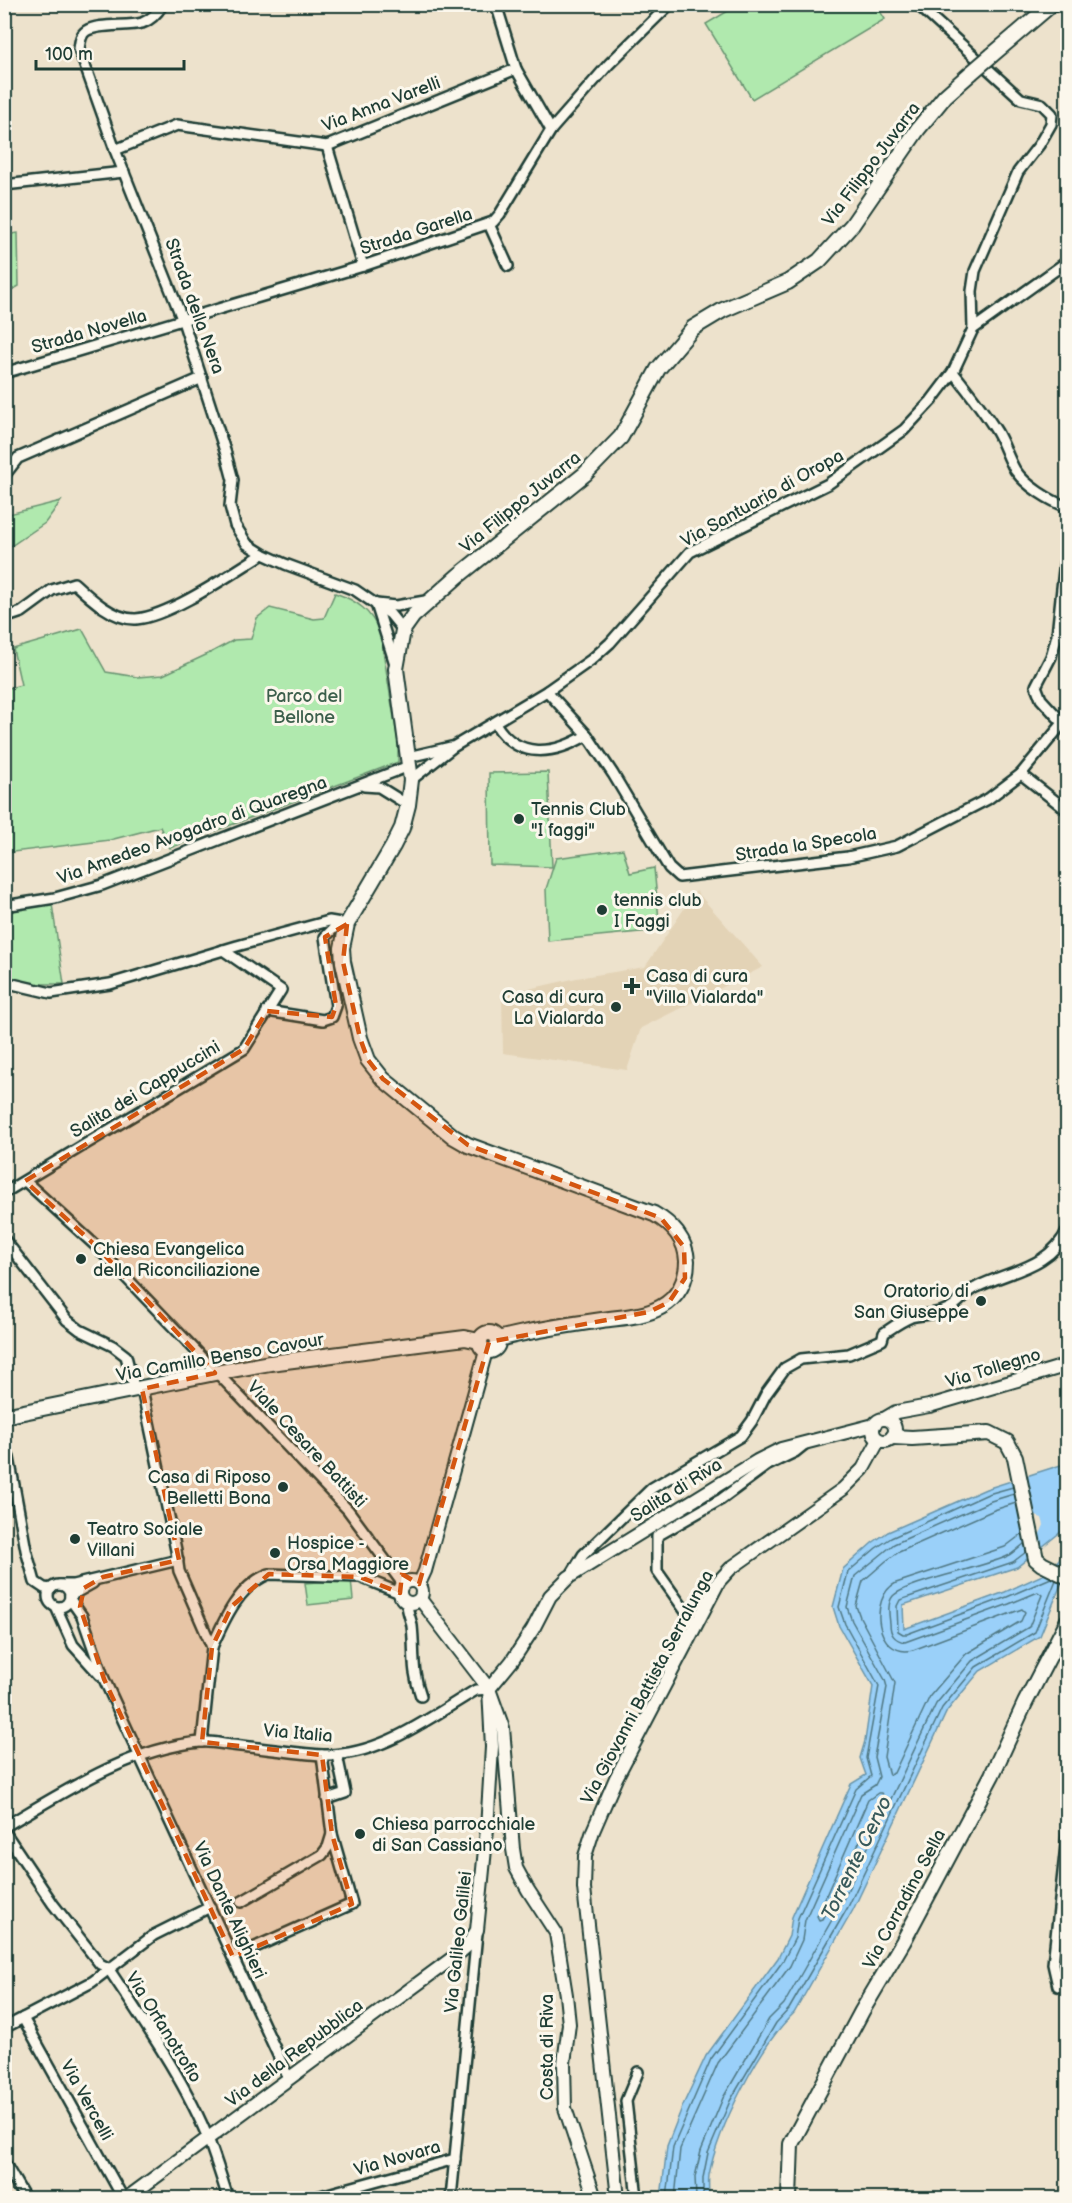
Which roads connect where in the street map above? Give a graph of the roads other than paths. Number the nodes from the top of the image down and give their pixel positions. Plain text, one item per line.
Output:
1 (164, 4) edge
2 (496, 4) edge
3 (670, 4) edge
4 (916, 4) edge
5 (1052, 4) edge
6 (516, 69) junction
7 (551, 130) junction
8 (327, 146) junction
9 (115, 150) junction
10 (124, 172) junction
11 (4, 185) edge
12 (489, 224) junction
13 (1068, 261) edge
14 (363, 266) junction
15 (508, 266) dead end
16 (183, 321) junction
17 (973, 329) junction
18 (953, 372) junction
19 (4, 373) edge
20 (202, 378) junction
21 (4, 476) edge
22 (1068, 507) edge
23 (1068, 532) edge
24 (263, 554) junction
25 (430, 600) junction
26 (376, 604) junction
27 (4, 618) edge
28 (403, 630) junction
29 (396, 669) junction
30 (547, 691) junction
31 (1065, 721) edge
32 (495, 723) junction
33 (587, 735) junction
34 (453, 747) junction
35 (409, 761) junction
36 (1021, 774) junction
37 (411, 780) junction
38 (355, 787) junction
39 (408, 806) junction
40 (1068, 811) edge
41 (4, 906) edge
42 (347, 924) junction
43 (223, 950) junction
44 (4, 982) edge
45 (267, 1011) junction
46 (25, 1181) junction
47 (4, 1193) edge
48 (1068, 1229) edge
49 (4, 1239) edge
50 (483, 1346) junction
51 (1068, 1365) edge
52 (215, 1372) junction
53 (138, 1390) junction
54 (929, 1406) junction
55 (4, 1416) edge
56 (879, 1422) junction
57 (889, 1436) junction
58 (807, 1442) junction
59 (4, 1449) edge
60 (178, 1560) junction
61 (103, 1577) junction
62 (569, 1577) junction
63 (1068, 1577) edge
64 (418, 1584) junction
65 (55, 1587) junction
66 (84, 1588) junction
67 (403, 1593) junction
68 (70, 1597) junction
69 (420, 1599) junction
70 (56, 1607) junction
71 (82, 1616) junction
72 (1068, 1620) edge
73 (696, 1626) junction
74 (212, 1647) junction
75 (104, 1679) junction
76 (489, 1689) junction
77 (421, 1696) dead end
78 (202, 1742) junction
79 (141, 1755) junction
80 (322, 1755) junction
81 (337, 1755) junction
82 (327, 1798) junction
83 (1068, 1827) edge
84 (4, 1829) edge
85 (332, 1834) junction
86 (241, 1902) dead end
87 (210, 1907) junction
88 (477, 1930) junction
89 (233, 1957) junction
90 (108, 1968) junction
91 (1068, 1989) edge
92 (23, 2018) junction
93 (4, 2028) edge
94 (638, 2072) dead end
95 (289, 2079) junction
96 (208, 2139) junction
97 (455, 2159) junction
98 (4, 2162) edge
99 (25, 2199) edge
100 (125, 2199) edge
101 (228, 2199) edge
102 (313, 2199) edge
103 (451, 2199) edge
104 (595, 2199) edge
105 (618, 2199) edge
106 (637, 2199) edge
107 (789, 2199) edge

1 - 9 street, Strada della Nera
2 - 6 street
3 - 7 street, Strada Garella
4 - 17 street
5 - 25 main road, Via Filippo Juvarra, bridge
6 - 7 street
6 - 8 street, Via Anna Varelli
7 - 12 street, Strada Garella
8 - 9 street, Via Anna Varelli
8 - 14 street
9 - 10 street, Strada della Nera
10 - 11 street
10 - 16 street, Strada della Nera
12 - 14 street, Strada Garella
12 - 15 street
13 - 17 street, Via Santuario di Oropa
14 - 16 street, Strada Garella
16 - 19 street, Strada Novella
16 - 20 street, Strada della Nera
17 - 18 street, Via Santuario di Oropa
18 - 22 street
18 - 30 street, Via Santuario di Oropa
20 - 21 street
20 - 24 street, Strada della Nera
23 - 31 street
24 - 26 street, Strada della Nera
24 - 27 street
25 - 26 street, Via Filippo Juvarra
25 - 28 main road, Via Filippo Juvarra
26 - 28 street, Strada della Nera
26 - 29 street
28 - 29 main road
29 - 35 main road
30 - 32 street, Via Santuario di Oropa
30 - 33 street, Strada la Specola
31 - 36 street, Strada la Specola
32 - 33 street
32 - 34 street, Via Santuario di Oropa
33 - 36 street, Strada la Specola
34 - 35 street, Via Santuario di Oropa
34 - 37 street, Via Santuario di Oropa
35 - 37 main road
35 - 38 street, Via Amedeo Avogadro di Quaregna
36 - 40 street
37 - 39 main road
38 - 39 street, Via Amedeo Avogadro di Quaregna
38 - 41 street, Via Amedeo Avogadro di Quaregna
39 - 42 main road
42 - 43 street
42 - 45 street
42 - 50 main road
43 - 44 street
43 - 45 street, Salita dei Cappuccini
45 - 46 street, Salita dei Cappuccini
46 - 47 street, Salita dei Cappuccini
46 - 52 street, Viale Cesare Battisti
48 - 62 street
49 - 53 street
50 - 52 main road, Via Camillo Benso Cavour
50 - 64 street
51 - 54 street, Via Tollegno
52 - 53 main road, Via Camillo Benso Cavour
52 - 67 street, Viale Cesare Battisti
53 - 55 main road, Via Camillo Benso Cavour
53 - 60 street
54 - 56 street, Via Tollegno
54 - 57 street, Via Tollegno
56 - 57 street
56 - 57 street
56 - 58 street, Salita di Riva
57 - 63 main road
57 - 73 street, Via Giovanni Battista Serralunga
58 - 62 street, Salita di Riva
58 - 73 street, Salita di Riva
59 - 65 street
60 - 61 street
60 - 74 street
61 - 65 street
61 - 66 street
62 - 76 street
64 - 67 street
64 - 69 street
65 - 68 street
65 - 70 street
66 - 68 street
66 - 71 street
67 - 69 street
67 - 74 street
67 - 77 street
68 - 70 street
68 - 71 street
69 - 76 street, Costa di Riva
70 - 75 street
71 - 75 street
72 - 107 main road, Via Corradino Sella
73 - 105 street, Via Giovanni Battista Serralunga
74 - 78 street
75 - 79 street, Via Dante Alighieri
76 - 81 street, Via Italia
76 - 88 street, Via Galileo Galilei
76 - 104 street, Costa di Riva
78 - 79 street, Via Italia
78 - 80 street, Via Italia
79 - 84 street, Via Italia
79 - 87 street, Via Dante Alighieri
80 - 81 street, Via Italia
80 - 82 street
81 - 82 street
82 - 85 street
83 - 91 street
84 - 90 street, Via Orfanotrofio
85 - 86 street
85 - 89 street
87 - 89 street, Via Dante Alighieri
87 - 90 street
88 - 95 street, Via della Repubblica
88 - 97 street, Via Galileo Galilei
89 - 95 street, Via Dante Alighieri
90 - 92 street
90 - 96 street, Via Orfanotrofio
92 - 93 street
92 - 100 street, Via Vercelli
94 - 106 street
95 - 96 street, Via della Repubblica
96 - 100 street, Via della Repubblica
96 - 101 street, Via Orfanotrofio
97 - 102 street, Via Novara
97 - 103 street, Via Galileo Galilei
98 - 99 street

